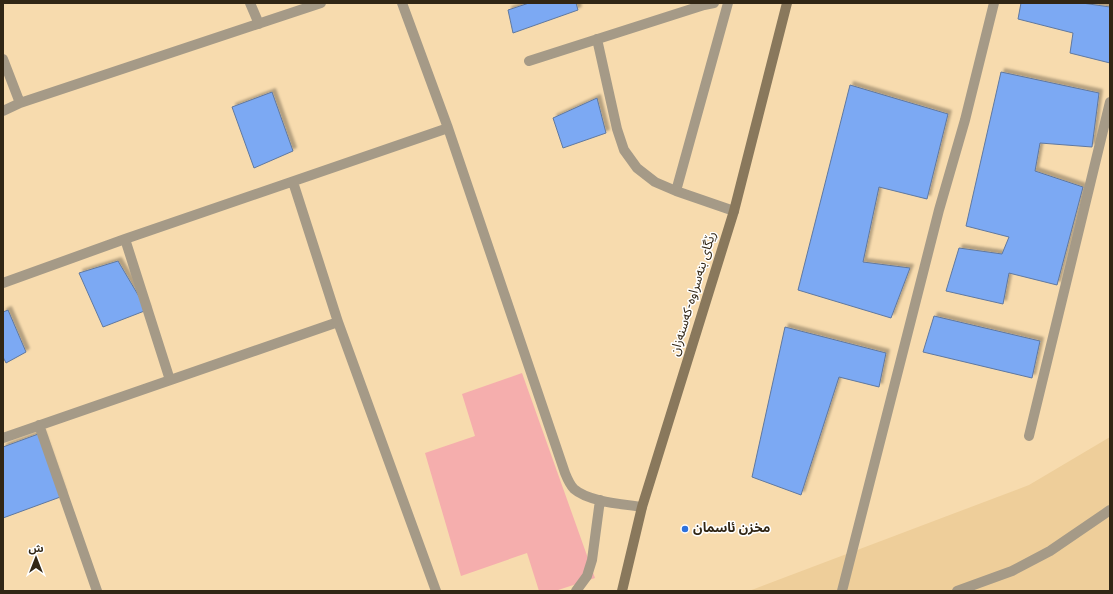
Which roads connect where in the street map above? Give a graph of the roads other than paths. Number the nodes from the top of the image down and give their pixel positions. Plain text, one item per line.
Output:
1 (250, 3) edge
2 (321, 3) edge
3 (402, 3) edge
4 (714, 3) edge
5 (728, 3) edge
6 (787, 3) edge
7 (994, 3) edge
8 (259, 24) junction
9 (597, 39) junction
10 (3, 59) edge
11 (529, 60) dead end
12 (1110, 102) edge
13 (20, 103) junction
14 (3, 111) edge
15 (448, 128) junction
16 (293, 182) junction
17 (676, 191) junction
18 (734, 211) junction
19 (125, 239) junction
20 (3, 283) edge
21 (338, 322) junction
22 (170, 380) junction
23 (39, 425) junction
24 (1028, 436) dead end
25 (3, 438) edge
26 (600, 500) junction
27 (642, 507) junction
28 (1110, 510) edge
29 (97, 591) edge
30 (436, 591) edge
31 (576, 591) edge
32 (622, 591) edge
33 (842, 591) edge
34 (958, 591) edge

1 - 8 street
2 - 8 street
3 - 15 street
4 - 9 street
5 - 17 street
6 - 18 street, رێگای بنەسراوە-کەسنەزان
7 - 33 street
8 - 13 street
9 - 11 street
9 - 17 street
10 - 13 street
12 - 24 street
13 - 14 street
15 - 16 street
15 - 26 street
16 - 19 street
16 - 21 street
17 - 18 street
18 - 27 street, رێگای بنەسراوە-کەسنەزان
19 - 20 street
19 - 22 street
21 - 22 street
21 - 30 street
22 - 23 street
23 - 25 street
23 - 29 street
26 - 27 street
26 - 31 street
27 - 32 street, رێگای بنەسراوە-کەسنەزان
28 - 34 street

